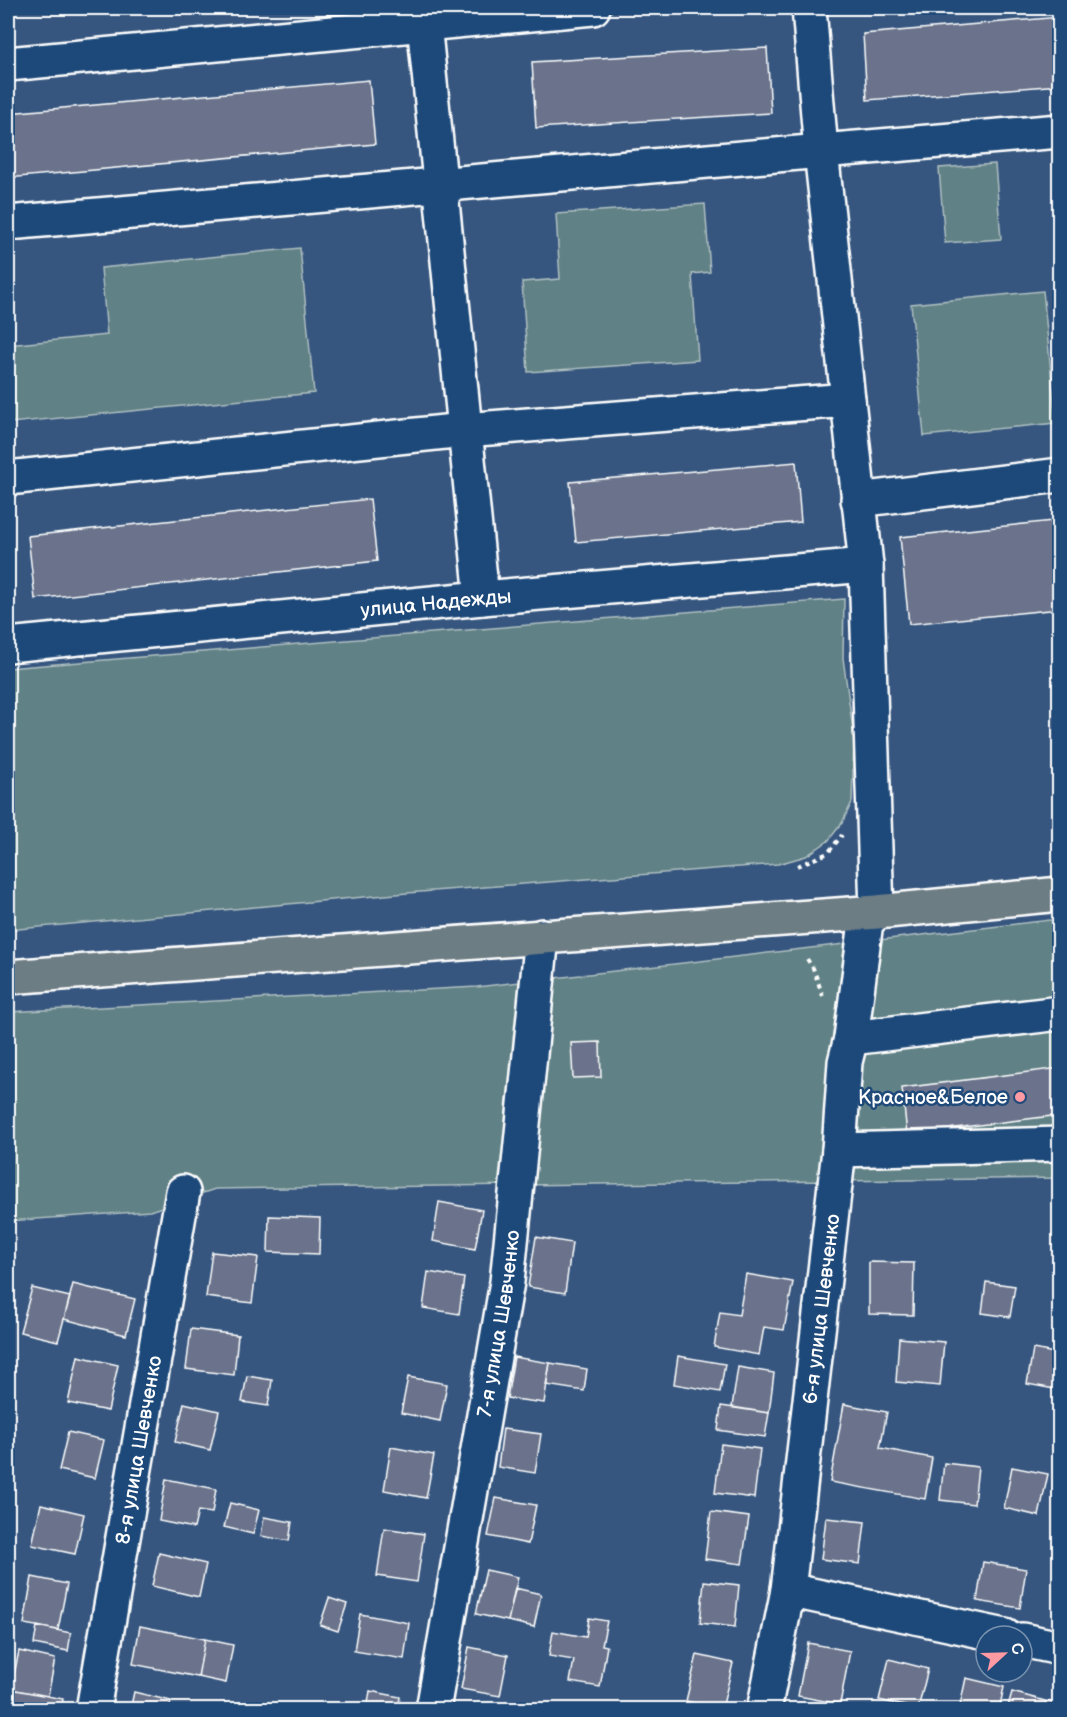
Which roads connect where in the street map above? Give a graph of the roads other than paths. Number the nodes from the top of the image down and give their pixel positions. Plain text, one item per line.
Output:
1 (592, 8) edge
2 (809, 8) edge
3 (424, 23) junction
4 (8, 64) edge
5 (1059, 131) edge
6 (821, 151) junction
7 (440, 185) junction
8 (8, 223) edge
9 (848, 400) junction
10 (464, 430) junction
11 (1059, 476) edge
12 (8, 478) edge
13 (858, 500) junction
14 (866, 566) junction
15 (482, 598) junction
16 (8, 645) edge
17 (1059, 894) edge
18 (877, 912) junction
19 (542, 936) junction
20 (8, 977) edge
21 (1059, 1013) edge
22 (851, 1038) junction
23 (1059, 1144) edge
24 (839, 1150) junction
25 (183, 1192) dead end
26 (788, 1590) junction
27 (974, 1629) edge
28 (1034, 1640) edge
29 (1058, 1640) edge
30 (93, 1710) edge
31 (433, 1710) edge
32 (764, 1710) edge

1 - 3 street
2 - 6 street
3 - 4 street
3 - 7 street
5 - 6 street
6 - 7 street
6 - 9 street
7 - 8 street
7 - 10 street
9 - 10 street
9 - 13 street
10 - 12 street
10 - 15 street
11 - 13 street
13 - 14 street
14 - 15 street, улица Надежды
14 - 18 street
15 - 16 street, улица Надежды
17 - 18 main road
18 - 19 main road
18 - 22 street, 6-я улица Шевченко
19 - 20 main road
19 - 31 street, 7-я улица Шевченко
21 - 22 street
22 - 24 street, 6-я улица Шевченко
23 - 24 street
24 - 26 street, 6-я улица Шевченко
25 - 30 street, 8-я улица Шевченко
26 - 27 street
26 - 32 street, 6-я улица Шевченко
28 - 29 street

